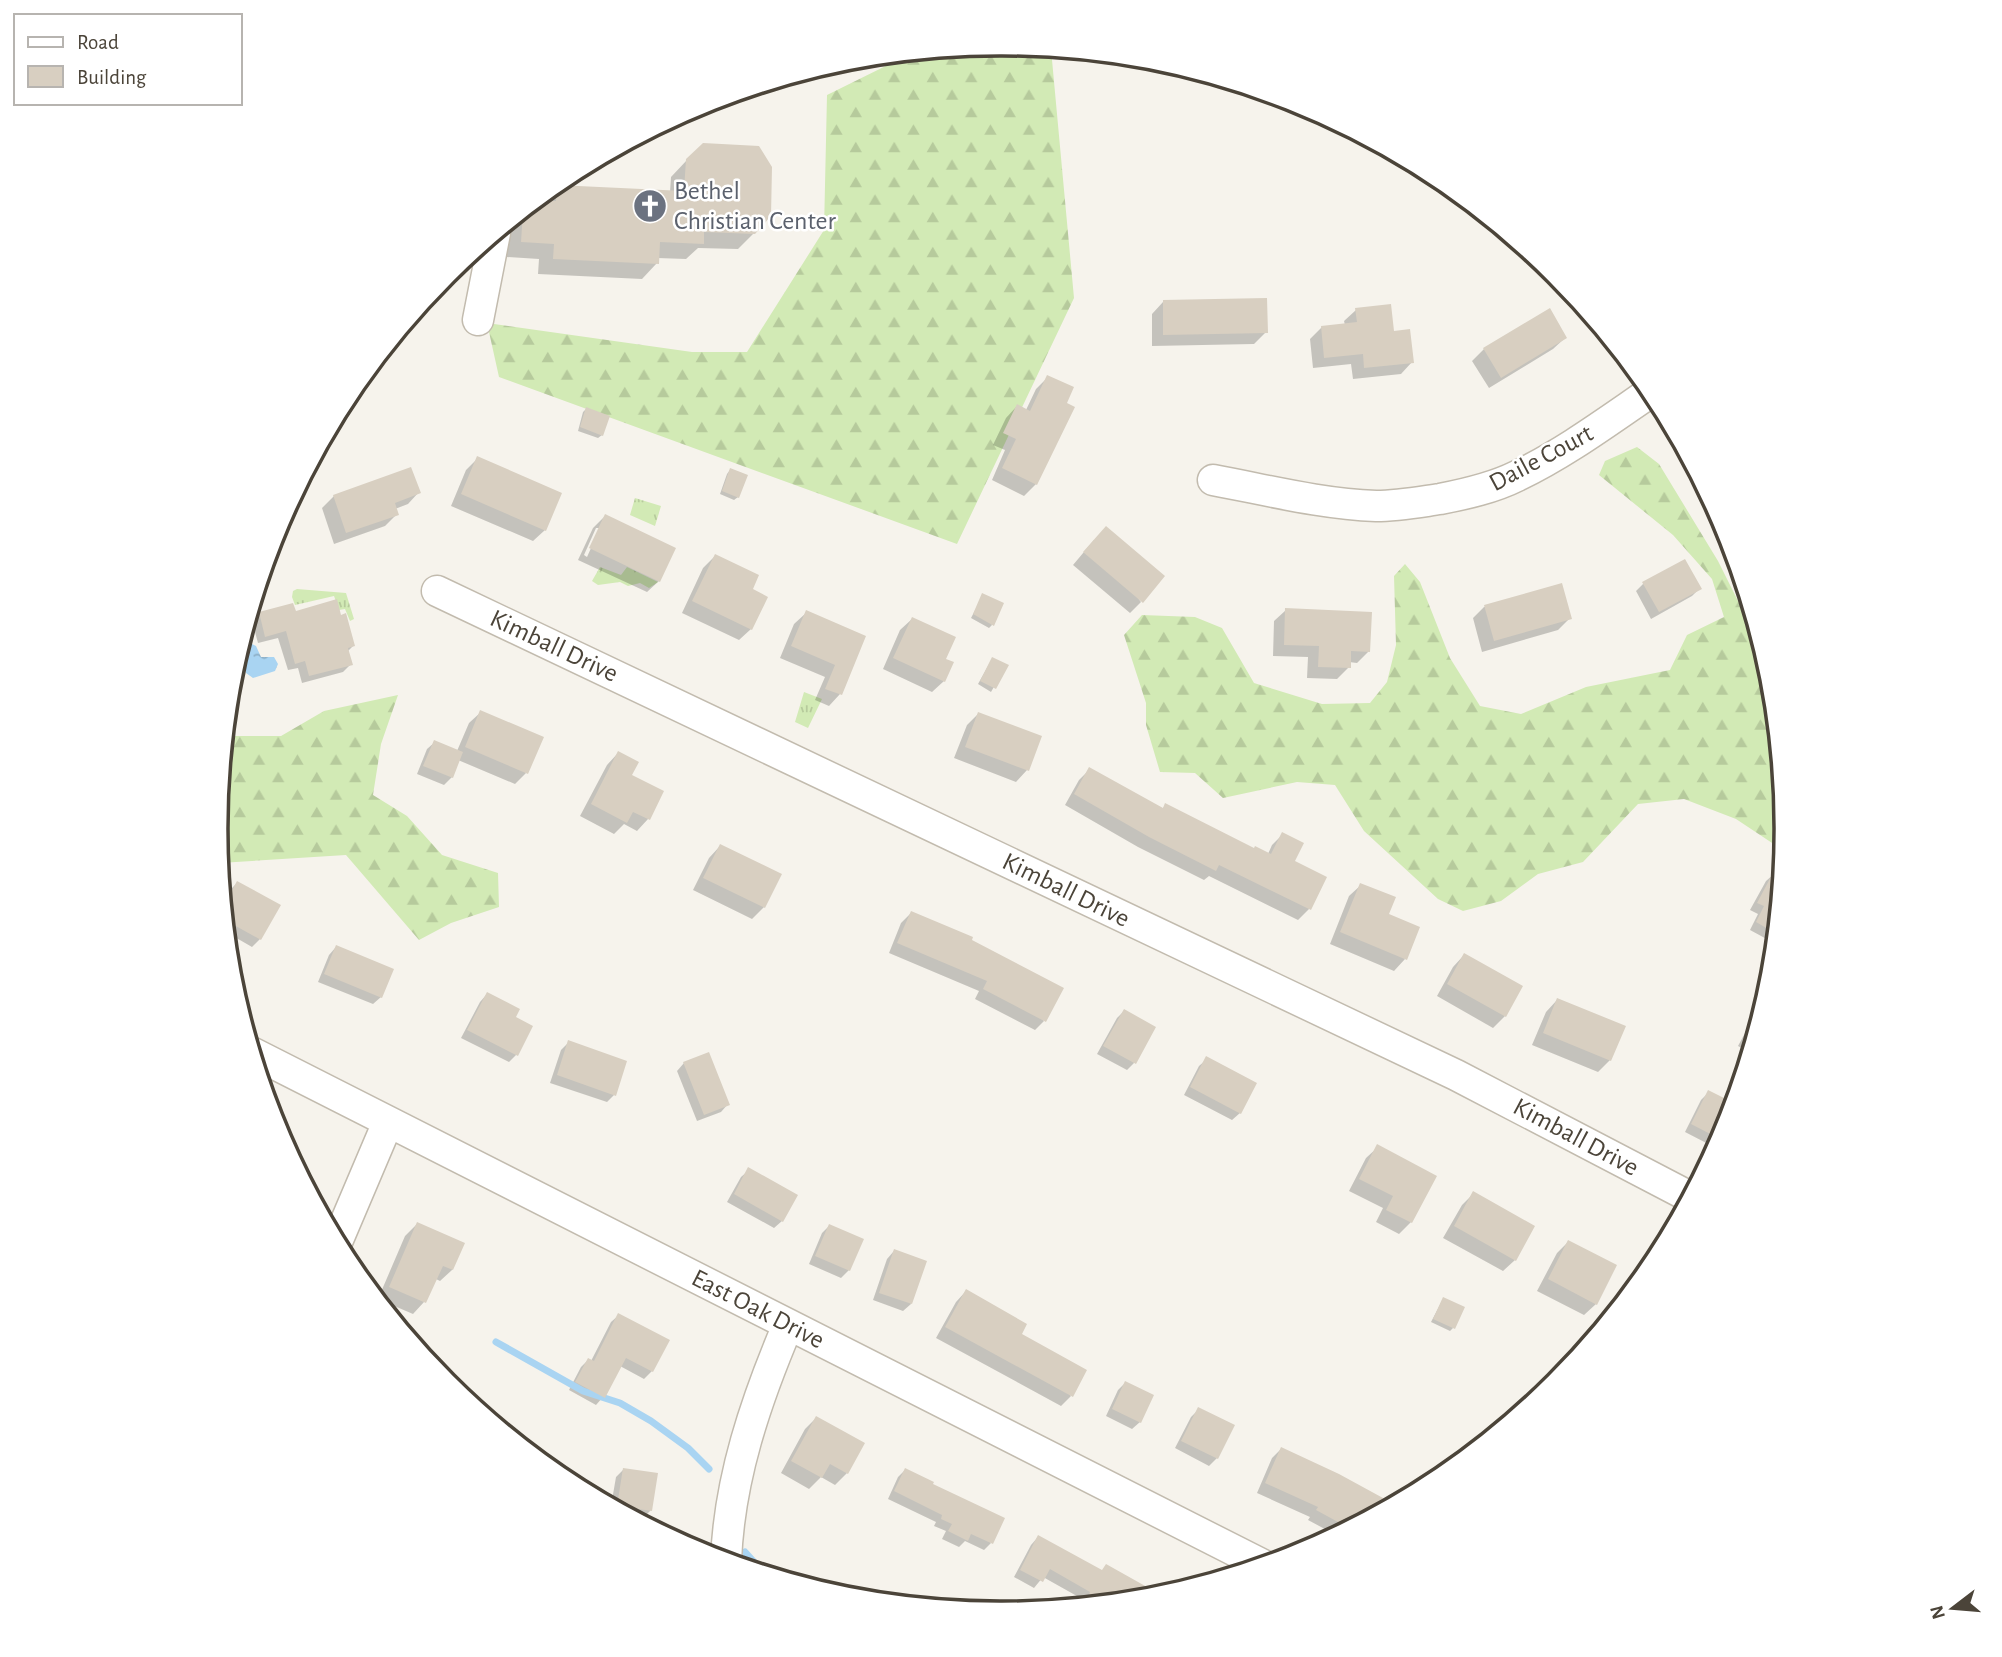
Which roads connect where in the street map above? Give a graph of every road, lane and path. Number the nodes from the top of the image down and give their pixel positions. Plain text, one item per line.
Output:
1 (492, 248) edge
2 (478, 320) dead end
3 (1642, 398) edge
4 (1213, 480) dead end
5 (437, 591) dead end
6 (264, 1058) edge
7 (388, 1122) junction
8 (1682, 1193) edge
9 (342, 1231) edge
10 (788, 1325) junction
11 (726, 1550) edge
12 (1252, 1559) edge

1 - 2 street
3 - 4 street, Daile Court
5 - 8 street, Kimball Drive
6 - 7 street, East Oak Drive
7 - 9 street
7 - 10 street, East Oak Drive
10 - 11 street
10 - 12 street, East Oak Drive

